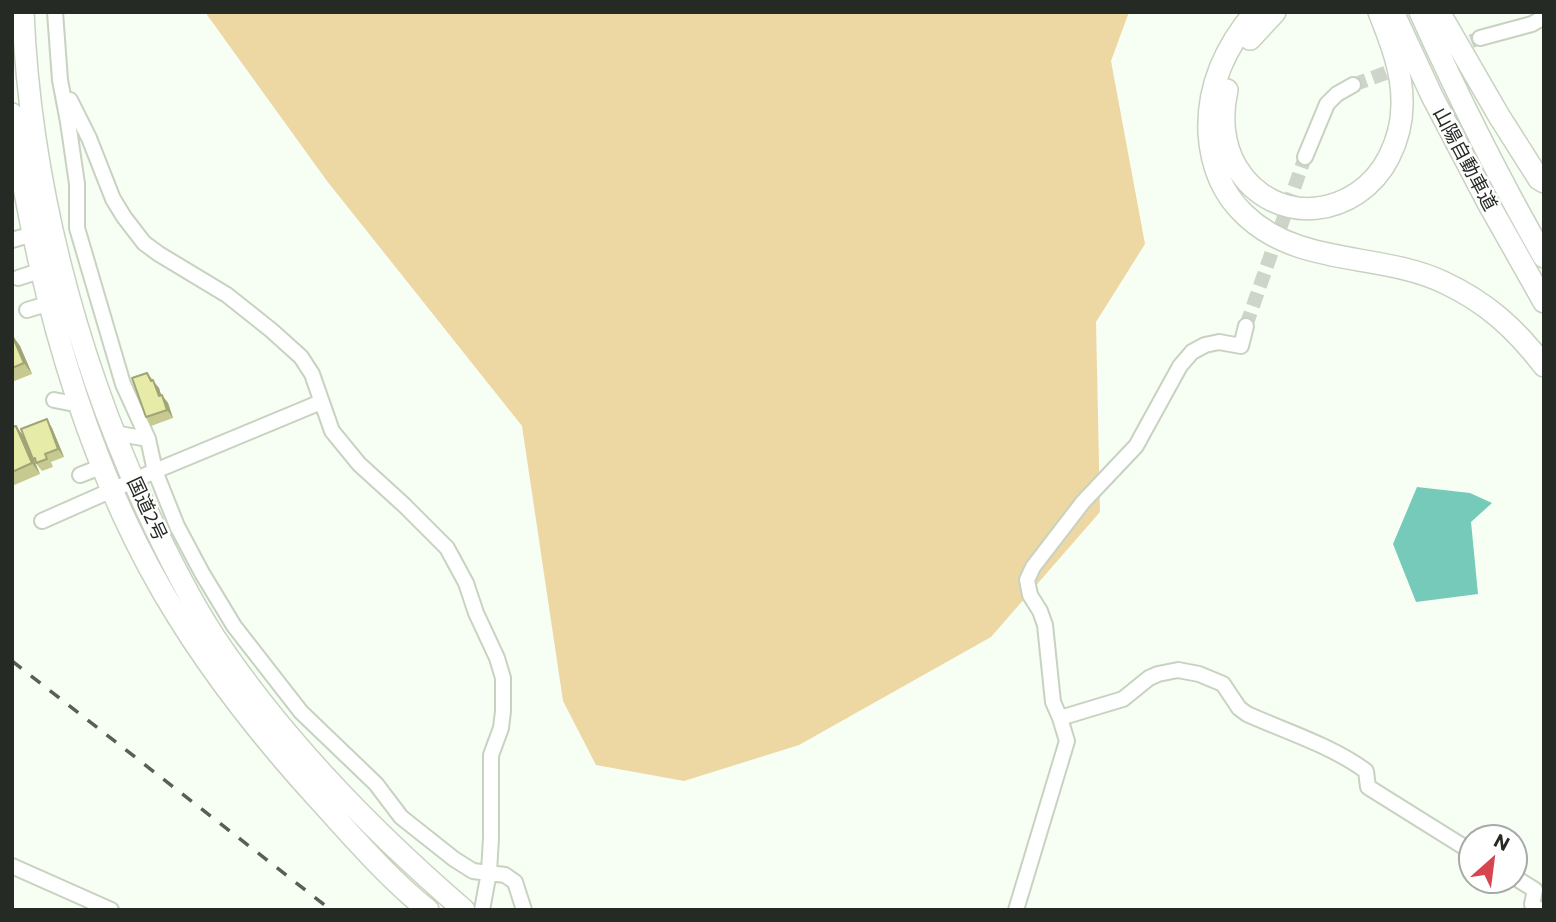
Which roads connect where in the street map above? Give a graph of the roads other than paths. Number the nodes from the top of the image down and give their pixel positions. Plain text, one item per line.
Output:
1 (23, 12) edge
2 (55, 12) edge
3 (1255, 12) edge
4 (1275, 12) edge
5 (1379, 12) edge
6 (1394, 12) edge
7 (1420, 12) edge
8 (1439, 12) edge
9 (1544, 17) edge
10 (1480, 38) tunnel mouth
11 (60, 80) junction
12 (1353, 85) tunnel mouth
13 (12, 114) edge
14 (1305, 158) tunnel mouth
15 (16, 165) edge
16 (1544, 182) edge
17 (33, 234) junction
18 (12, 240) edge
19 (1544, 257) edge
20 (42, 270) junction
21 (18, 278) dead end
22 (1544, 302) edge
23 (50, 303) junction
24 (27, 310) dead end
25 (1246, 326) tunnel mouth
26 (1544, 366) edge
27 (54, 400) dead end
28 (321, 402) junction
29 (80, 405) junction
30 (114, 433) junction
31 (148, 439) junction
32 (103, 466) junction
33 (155, 471) junction
34 (80, 475) dead end
35 (134, 480) junction
36 (113, 490) junction
37 (42, 521) dead end
38 (1060, 718) junction
39 (1458, 843) edge
40 (12, 866) edge
41 (489, 872) junction
42 (1528, 886) edge
43 (111, 910) edge
44 (428, 910) edge
45 (464, 910) edge
46 (482, 910) edge
47 (524, 910) edge
48 (1016, 910) edge
49 (1540, 910) edge

1 - 30 highway, 国道2号
2 - 11 street
3 - 26 highway
4 - 5 highway
6 - 22 highway, 山陽自動車道
7 - 19 highway, 山陽自動車道
8 - 16 highway
9 - 10 street
11 - 28 street
11 - 31 street
12 - 14 street
13 - 15 highway, 国道2号
15 - 17 highway, 国道2号
17 - 18 street
17 - 20 highway, 国道2号
20 - 21 street
20 - 23 highway, 国道2号
23 - 24 street
23 - 29 highway, 国道2号
25 - 38 street
27 - 29 street
28 - 33 street
28 - 41 street
29 - 32 highway, 国道2号
30 - 31 street
30 - 35 highway, 国道2号
31 - 33 street
32 - 34 street
32 - 36 highway, 国道2号
33 - 35 street
33 - 41 street
35 - 36 street
35 - 45 highway, 国道2号
36 - 37 street
36 - 44 highway, 国道2号
38 - 39 street
38 - 48 street
40 - 43 street
41 - 46 street
41 - 47 street
42 - 49 street

